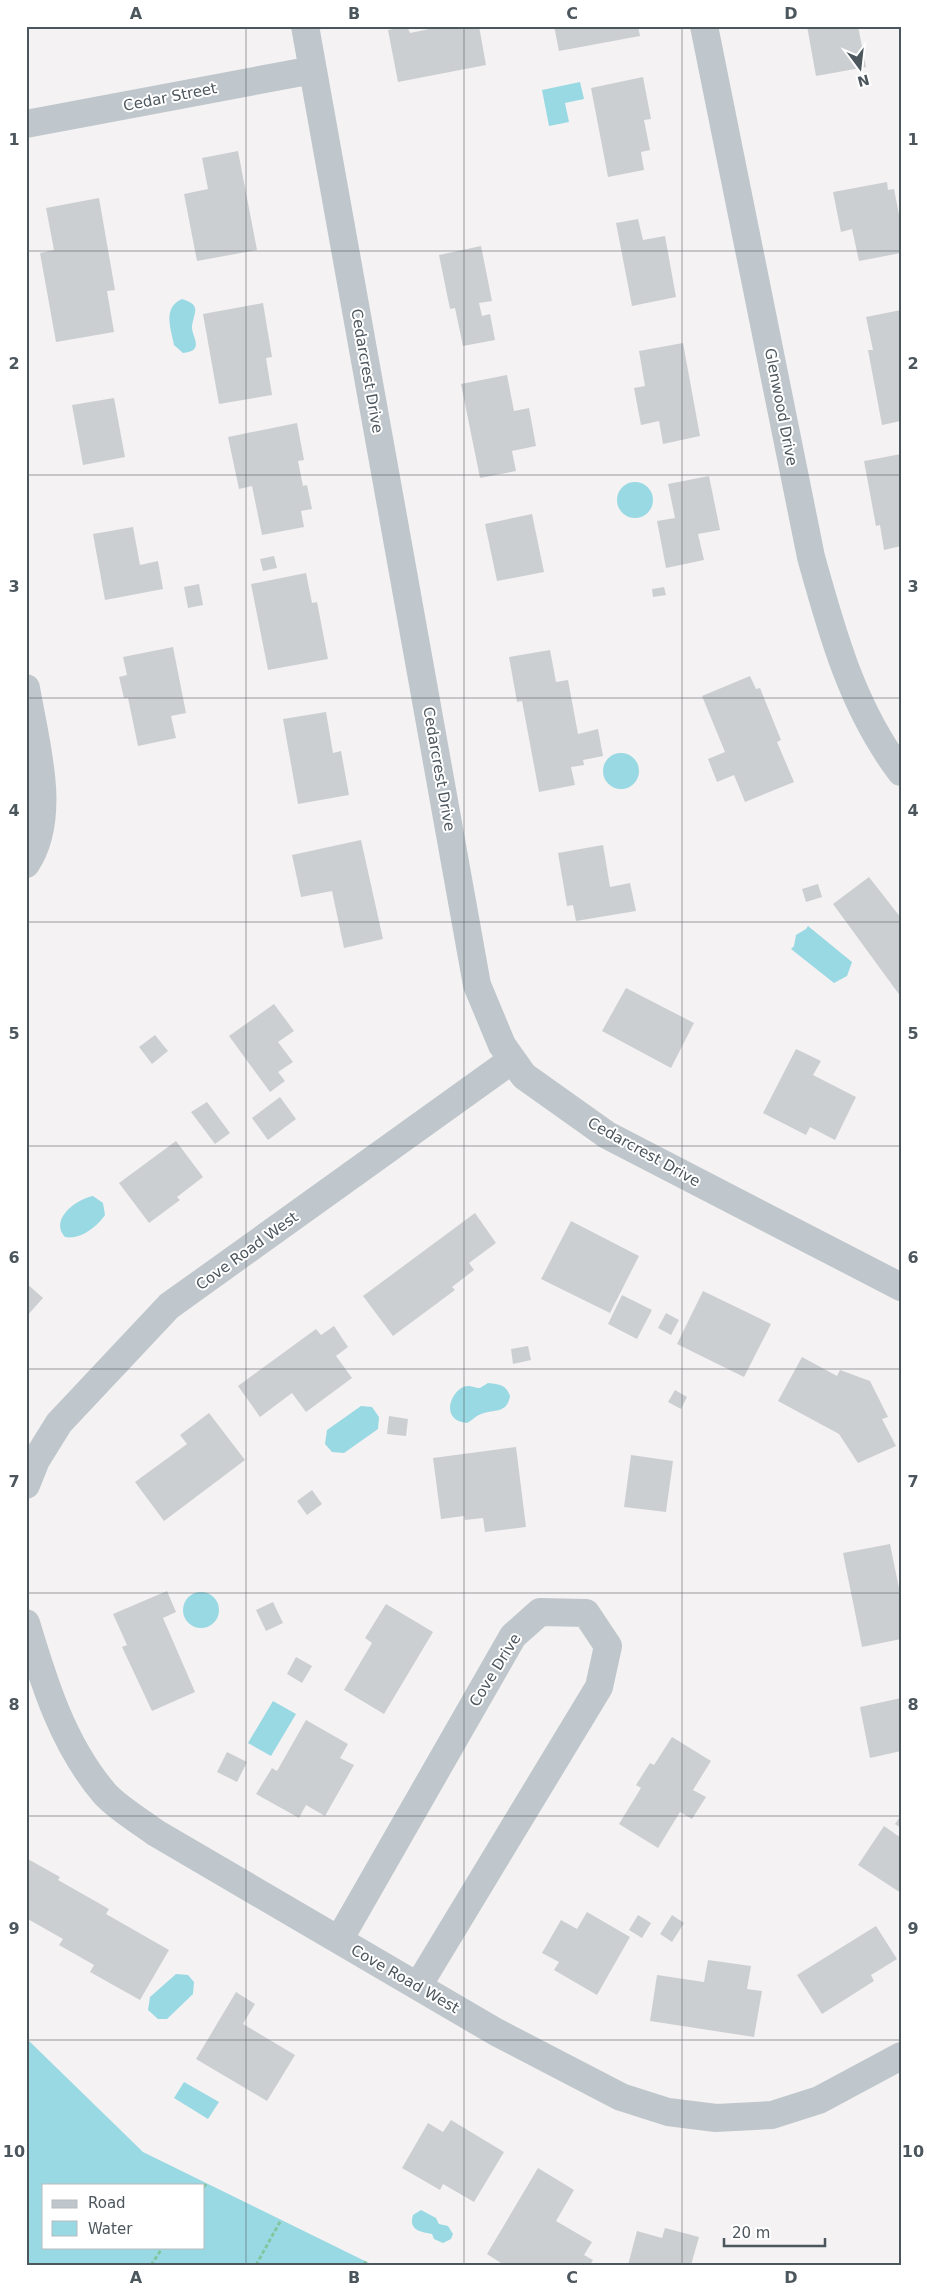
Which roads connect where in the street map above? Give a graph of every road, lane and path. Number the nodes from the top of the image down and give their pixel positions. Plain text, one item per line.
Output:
1 (305, 26) edge
2 (704, 26) edge
3 (313, 70) junction
4 (26, 124) edge
5 (28, 705) edge
6 (901, 772) edge
7 (26, 864) edge
8 (512, 1060) junction
9 (901, 1287) edge
10 (26, 1485) edge
11 (26, 1622) edge
12 (339, 1940) junction
13 (418, 1986) junction
14 (901, 2056) edge
15 (281, 2220) dead end
16 (162, 2248) edge
17 (151, 2265) edge
18 (256, 2265) edge

1 - 3 street, Cedarcrest Drive
2 - 6 street, Glenwood Drive
3 - 4 street, Cedar Street
3 - 8 street, Cedarcrest Drive
5 - 7 street
8 - 9 street, Cedarcrest Drive
8 - 10 street, Cove Road West
11 - 12 street, Cove Road West
12 - 13 street, Cove Road West
12 - 13 street, Cove Drive
13 - 14 street, Cove Road West
15 - 18 path
16 - 17 path

